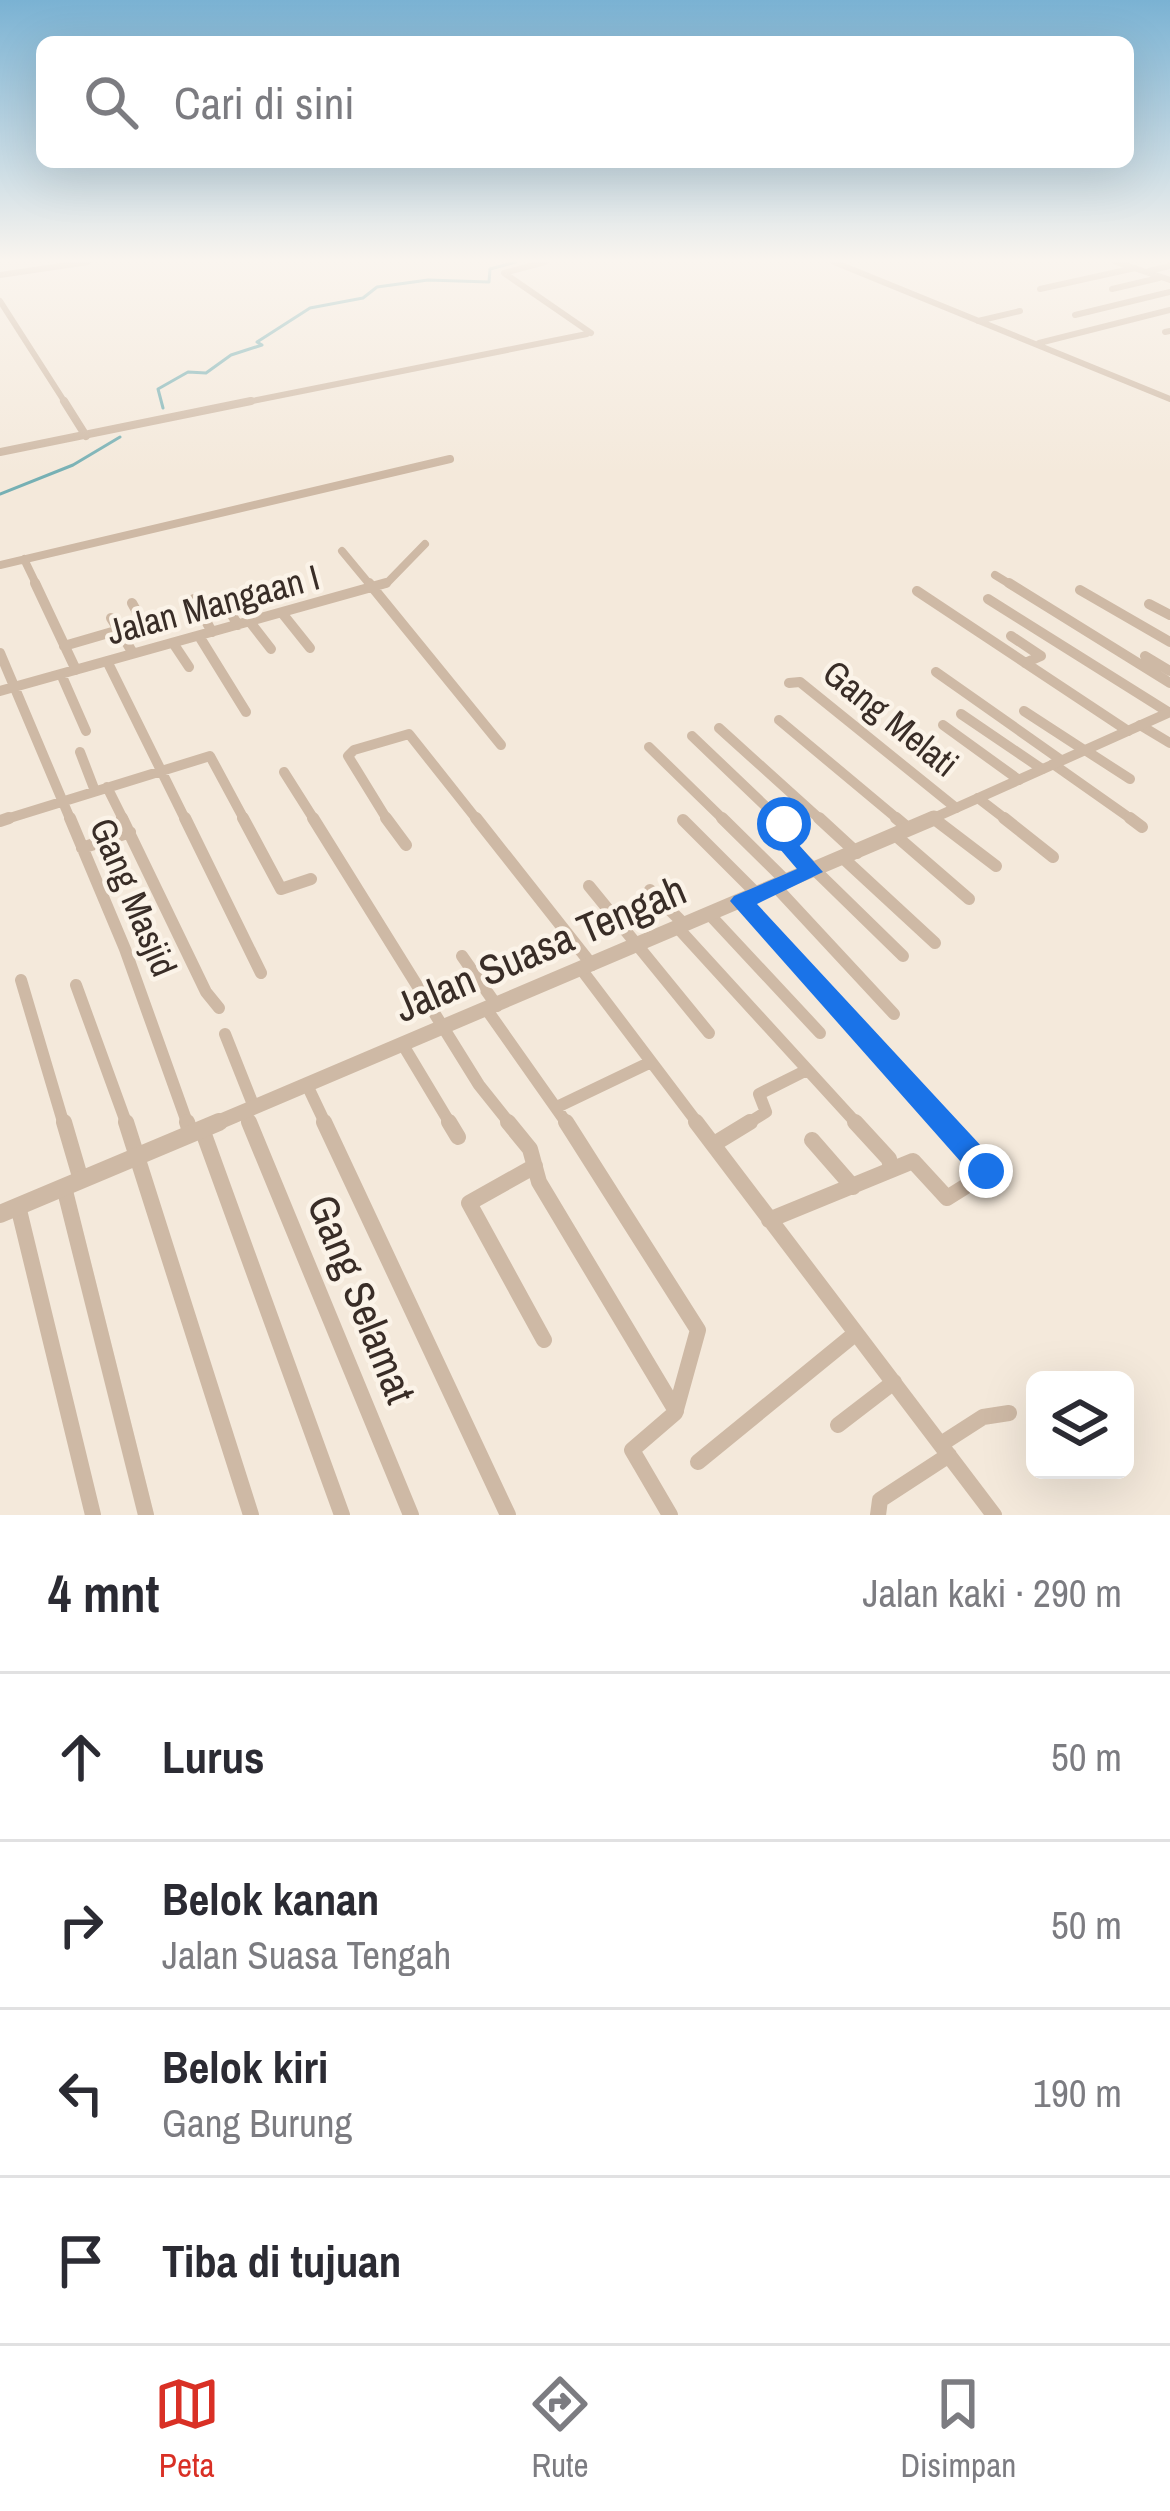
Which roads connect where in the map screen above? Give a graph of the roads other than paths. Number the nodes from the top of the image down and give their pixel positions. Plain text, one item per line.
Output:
1 (20, 333) edge
2 (590, 333) edge
3 (1008, 333) edge
4 (1081, 333) edge
5 (1036, 344) junction
6 (1170, 399) edge
7 (85, 435) junction
8 (0, 452) edge
9 (450, 459) dead end
10 (424, 544) dead end
11 (342, 551) dead end
12 (24, 560) junction
13 (0, 566) edge
14 (995, 575) dead end
15 (371, 588) junction
16 (1081, 590) dead end
17 (917, 591) dead end
18 (194, 599) dead end
19 (988, 599) dead end
20 (224, 602) dead end
21 (132, 603) dead end
22 (1149, 604) dead end
23 (258, 605) dead end
24 (282, 613) junction
25 (1170, 615) edge
26 (266, 617) junction
27 (111, 618) dead end
28 (244, 623) junction
29 (118, 630) junction
30 (212, 632) junction
31 (199, 635) junction
32 (1011, 636) dead end
33 (1170, 642) edge
34 (173, 643) junction
35 (64, 646) junction
36 (310, 648) dead end
37 (271, 650) dead end
38 (0, 652) edge
39 (133, 653) junction
40 (1145, 656) dead end
41 (107, 661) junction
42 (1024, 663) junction
43 (189, 667) dead end
44 (76, 670) junction
45 (1170, 671) edge
46 (935, 672) dead end
47 (61, 674) junction
48 (788, 682) dead end
49 (1170, 683) edge
50 (15, 686) junction
51 (0, 691) edge
52 (1024, 711) dead end
53 (246, 712) dead end
54 (961, 714) dead end
55 (1167, 716) edge
56 (779, 720) dead end
57 (943, 725) dead end
58 (719, 728) dead end
59 (1134, 728) junction
60 (86, 731) dead end
61 (692, 736) dead end
62 (1170, 743) edge
63 (501, 745) dead end
64 (649, 747) dead end
65 (1084, 750) junction
66 (80, 752) dead end
67 (1052, 765) junction
68 (161, 770) junction
69 (284, 772) dead end
70 (1019, 779) junction
71 (1130, 779) dead end
72 (101, 789) junction
73 (978, 798) junction
74 (62, 801) junction
75 (956, 808) junction
76 (933, 818) junction
77 (683, 820) dead end
78 (0, 821) edge
79 (1142, 827) dead end
80 (130, 832) junction
81 (902, 832) junction
82 (406, 845) dead end
83 (82, 848) junction
84 (850, 855) junction
85 (1053, 857) dead end
86 (996, 866) dead end
87 (812, 872) junction
88 (311, 880) dead end
89 (782, 884) junction
90 (589, 886) dead end
91 (650, 890) dead end
92 (750, 898) junction
93 (969, 899) dead end
94 (710, 915) junction
95 (681, 927) junction
96 (935, 944) dead end
97 (637, 946) junction
98 (463, 956) dead end
99 (902, 956) dead end
100 (587, 967) junction
101 (261, 973) dead end
102 (21, 980) dead end
103 (76, 985) dead end
104 (219, 1007) dead end
105 (492, 1008) junction
106 (894, 1014) dead end
107 (443, 1028) junction
108 (820, 1033) dead end
109 (225, 1034) dead end
110 (709, 1034) dead end
111 (403, 1045) junction
112 (651, 1062) junction
113 (807, 1070) junction
114 (307, 1085) junction
115 (556, 1108) junction
116 (250, 1109) junction
117 (196, 1131) junction
118 (458, 1137) dead end
119 (812, 1141) dead end
120 (714, 1144) junction
121 (138, 1156) junction
122 (535, 1166) junction
123 (891, 1168) junction
124 (73, 1183) junction
125 (853, 1187) junction
126 (9, 1210) edge
127 (769, 1220) junction
128 (856, 1333) junction
129 (544, 1340) dead end
130 (894, 1382) junction
131 (676, 1411) junction
132 (1009, 1413) dead end
133 (838, 1425) dead end
134 (945, 1449) junction
135 (698, 1462) dead end
136 (93, 1515) edge
137 (146, 1515) edge
138 (251, 1515) edge
139 (342, 1515) edge
140 (411, 1515) edge
141 (508, 1515) edge
142 (670, 1515) edge
143 (878, 1515) edge
144 (994, 1515) edge

1 - 7 street
2 - 7 street
3 - 5 street
4 - 5 street
5 - 6 street
7 - 8 street
9 - 12 street
10 - 15 street, Jalan Mangaan I
11 - 15 street
12 - 13 street
12 - 35 street
14 - 49 street
15 - 24 street, Jalan Mangaan I
15 - 63 street
16 - 33 street
17 - 42 street
18 - 30 street
19 - 55 street
20 - 28 street
21 - 29 street
22 - 25 street
23 - 26 street
24 - 26 street, Jalan Mangaan I
24 - 36 street
26 - 28 street, Jalan Mangaan I
27 - 29 street
28 - 30 street, Jalan Mangaan I
28 - 37 street
29 - 35 street
29 - 39 street
30 - 31 street, Jalan Mangaan I
31 - 34 street, Jalan Mangaan I
31 - 53 street
32 - 42 street
34 - 39 street, Jalan Mangaan I
34 - 43 street
35 - 44 street
38 - 50 street, Gang Masjid
39 - 41 street, Jalan Mangaan I
40 - 45 street
41 - 44 street, Jalan Mangaan I
41 - 68 street
42 - 59 street
44 - 47 street, Jalan Mangaan I
46 - 67 street
47 - 50 street, Jalan Mangaan I
47 - 60 street
48 - 75 street, Gang Melati
50 - 51 street, Jalan Mangaan I
50 - 74 street, Gang Masjid
52 - 65 street
54 - 67 street
55 - 59 street, Jalan Suasa Tengah
56 - 81 street
57 - 70 street
58 - 84 street
59 - 62 street
59 - 65 street, Jalan Suasa Tengah
61 - 87 street
64 - 89 street
65 - 67 street, Jalan Suasa Tengah
65 - 71 street
66 - 72 street
67 - 70 street, Jalan Suasa Tengah
67 - 79 street
68 - 72 street
68 - 88 street
68 - 101 street
69 - 107 street
70 - 73 street, Jalan Suasa Tengah
72 - 74 street
72 - 80 street
73 - 75 street, Jalan Suasa Tengah
73 - 85 street
74 - 78 street
74 - 83 street, Gang Masjid
75 - 76 street, Jalan Suasa Tengah
76 - 81 street, Jalan Suasa Tengah
76 - 86 street
77 - 92 street
80 - 83 street
80 - 104 street
81 - 84 street, Jalan Suasa Tengah
81 - 93 street
82 - 100 street
83 - 117 street, Gang Masjid
84 - 87 street, Jalan Suasa Tengah
84 - 96 street
87 - 89 street, Jalan Suasa Tengah
87 - 99 street
89 - 92 street, Jalan Suasa Tengah
89 - 106 street
90 - 97 street
91 - 95 street
92 - 94 street, Jalan Suasa Tengah
92 - 123 street
94 - 95 street, Jalan Suasa Tengah
94 - 108 street
95 - 97 street, Jalan Suasa Tengah
95 - 113 street
97 - 100 street, Jalan Suasa Tengah
97 - 110 street
98 - 105 street
100 - 105 street, Jalan Suasa Tengah
100 - 112 street
102 - 124 street
103 - 121 street
105 - 107 street, Jalan Suasa Tengah
105 - 115 street
107 - 111 street, Jalan Suasa Tengah
107 - 122 street
109 - 116 street, Gang Selamat
111 - 114 street, Jalan Suasa Tengah
111 - 118 street
112 - 115 street
112 - 120 street
113 - 120 street
113 - 123 street
114 - 116 street, Jalan Suasa Tengah
114 - 141 street
115 - 131 street
116 - 117 street, Jalan Suasa Tengah
116 - 140 street, Gang Selamat
117 - 121 street, Jalan Suasa Tengah
117 - 139 street, Gang Masjid
119 - 125 street
120 - 127 street
121 - 124 street, Jalan Suasa Tengah
121 - 138 street
122 - 129 street
122 - 131 street
123 - 125 street
124 - 126 street, Jalan Suasa Tengah
124 - 137 street
125 - 127 street
126 - 136 street
127 - 128 street
128 - 130 street
128 - 135 street
130 - 133 street
130 - 134 street
131 - 142 street
132 - 134 street
134 - 143 street
134 - 144 street

